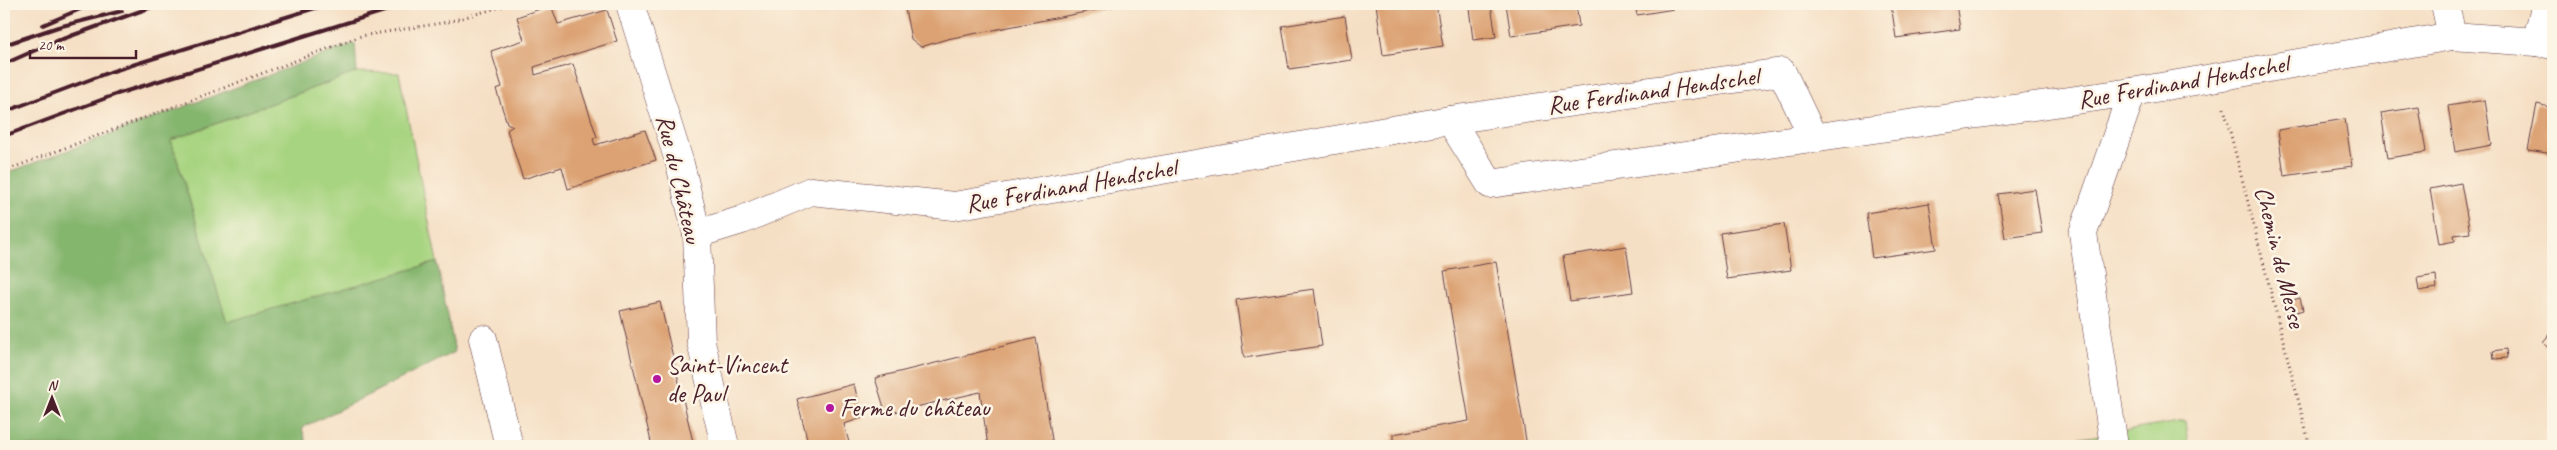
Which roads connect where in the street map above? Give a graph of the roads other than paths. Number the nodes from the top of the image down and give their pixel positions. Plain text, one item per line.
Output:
1 (630, 4) edge
2 (2446, 4) edge
3 (2546, 4) edge
4 (2452, 36) junction
5 (2544, 43) edge
6 (2132, 92) junction
7 (1450, 120) junction
8 (1814, 139) junction
9 (697, 234) junction
10 (483, 339) dead end
11 (509, 446) edge
12 (725, 446) edge
13 (2114, 446) edge

1 - 9 street, Rue du Château
2 - 4 street
3 - 5 street
4 - 5 street, Rue Ferdinand Hendschel
4 - 6 street, Rue Ferdinand Hendschel
6 - 8 street, Rue Ferdinand Hendschel
6 - 13 street
7 - 8 street, Rue Ferdinand Hendschel
7 - 8 street, Rue Ferdinand Hendschel
7 - 9 street, Rue Ferdinand Hendschel
9 - 12 street, Rue du Château
10 - 11 street

